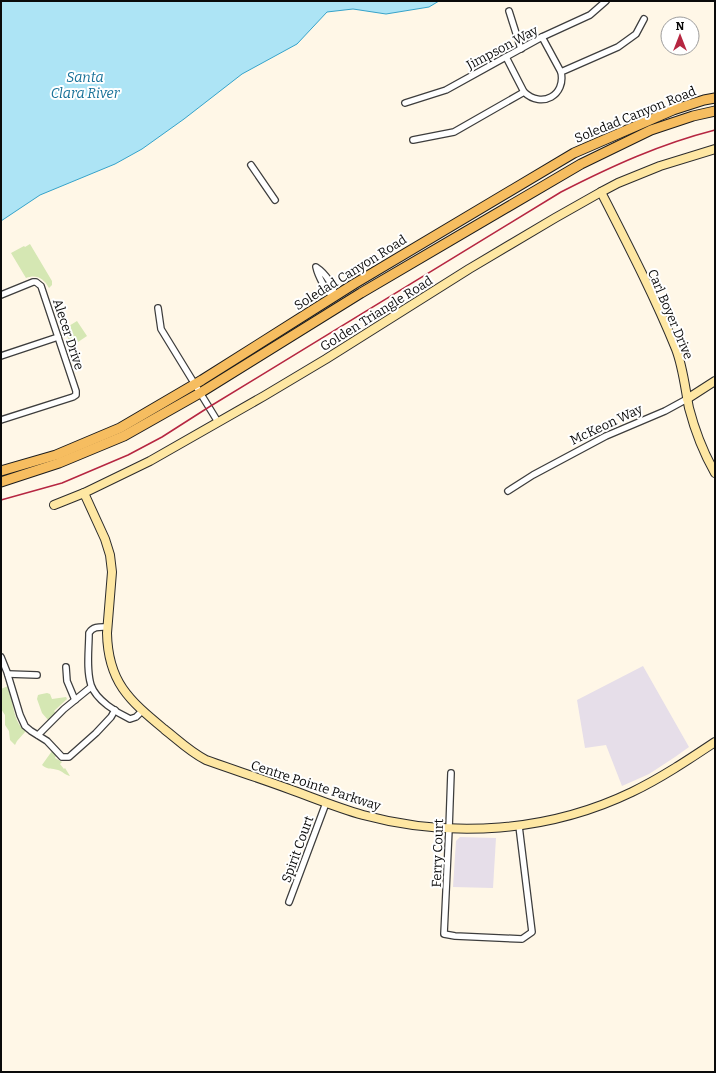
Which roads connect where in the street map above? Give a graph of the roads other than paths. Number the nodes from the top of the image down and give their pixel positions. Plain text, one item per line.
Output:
1 (606, 1) edge
2 (509, 12) dead end
3 (644, 19) dead end
4 (542, 37) junction
5 (522, 49) junction
6 (506, 57) junction
7 (561, 72) junction
8 (524, 92) junction
9 (715, 98) edge
10 (405, 103) dead end
11 (715, 111) edge
12 (651, 130) junction
13 (413, 140) dead end
14 (715, 149) edge
15 (578, 153) junction
16 (251, 165) dead end
17 (554, 180) junction
18 (601, 192) junction
19 (275, 200) dead end
20 (418, 259) junction
21 (1, 295) edge
22 (334, 297) junction
23 (158, 308) dead end
24 (297, 333) junction
25 (58, 337) junction
26 (1, 356) edge
27 (715, 381) edge
28 (195, 384) junction
29 (200, 393) junction
30 (687, 399) junction
31 (1, 420) edge
32 (218, 422) junction
33 (1, 471) edge
34 (715, 473) edge
35 (1, 482) edge
36 (508, 491) dead end
37 (84, 493) junction
38 (54, 505) dead end
39 (107, 627) junction
40 (1, 657) edge
41 (66, 667) dead end
42 (8, 674) junction
43 (37, 674) dead end
44 (91, 687) junction
45 (75, 700) junction
46 (115, 710) junction
47 (142, 711) junction
48 (38, 735) junction
49 (715, 742) edge
50 (451, 773) dead end
51 (326, 803) junction
52 (519, 826) junction
53 (449, 829) junction
54 (289, 902) dead end

1 - 4 street, Jimpson Way
2 - 5 street
3 - 7 street
4 - 5 street, Jimpson Way
4 - 7 street
5 - 6 street, Jimpson Way
6 - 8 street
6 - 10 street, Jimpson Way
7 - 8 street
8 - 13 street
9 - 15 main road, Soledad Canyon Road
11 - 12 main road, Soledad Canyon Road
12 - 15 main road
12 - 17 main road, Soledad Canyon Road
14 - 18 street, Golden Triangle Road
15 - 17 main road
15 - 22 main road, Soledad Canyon Road
16 - 19 street
17 - 20 main road, Soledad Canyon Road
18 - 30 street, Carl Boyer Drive
18 - 32 street, Golden Triangle Road
20 - 22 main road
20 - 24 main road, Soledad Canyon Road
21 - 25 street, Alecer Drive
22 - 22 street
22 - 24 main road
22 - 28 main road, Soledad Canyon Road
23 - 28 street
24 - 29 main road, Soledad Canyon Road
25 - 26 street
25 - 31 street, Alecer Drive
27 - 30 street, McKeon Way
28 - 29 street
28 - 33 main road, Soledad Canyon Road
29 - 32 street
29 - 35 main road, Soledad Canyon Road
30 - 34 street, Carl Boyer Drive
30 - 36 street, McKeon Way
32 - 37 street, Golden Triangle Road
37 - 38 street, Golden Triangle Road
37 - 39 street, Centre Pointe Parkway
39 - 44 street
39 - 47 street, Centre Pointe Parkway
40 - 42 street
41 - 45 street
42 - 43 street
42 - 48 street
44 - 45 street
44 - 46 street
45 - 48 street
46 - 47 street
46 - 48 street
47 - 51 street, Centre Pointe Parkway
49 - 52 street, Centre Pointe Parkway
50 - 53 street, Ferry Court
51 - 53 street, Centre Pointe Parkway
51 - 54 street, Spirit Court
52 - 53 street, Centre Pointe Parkway
52 - 53 street, Ferry Court

